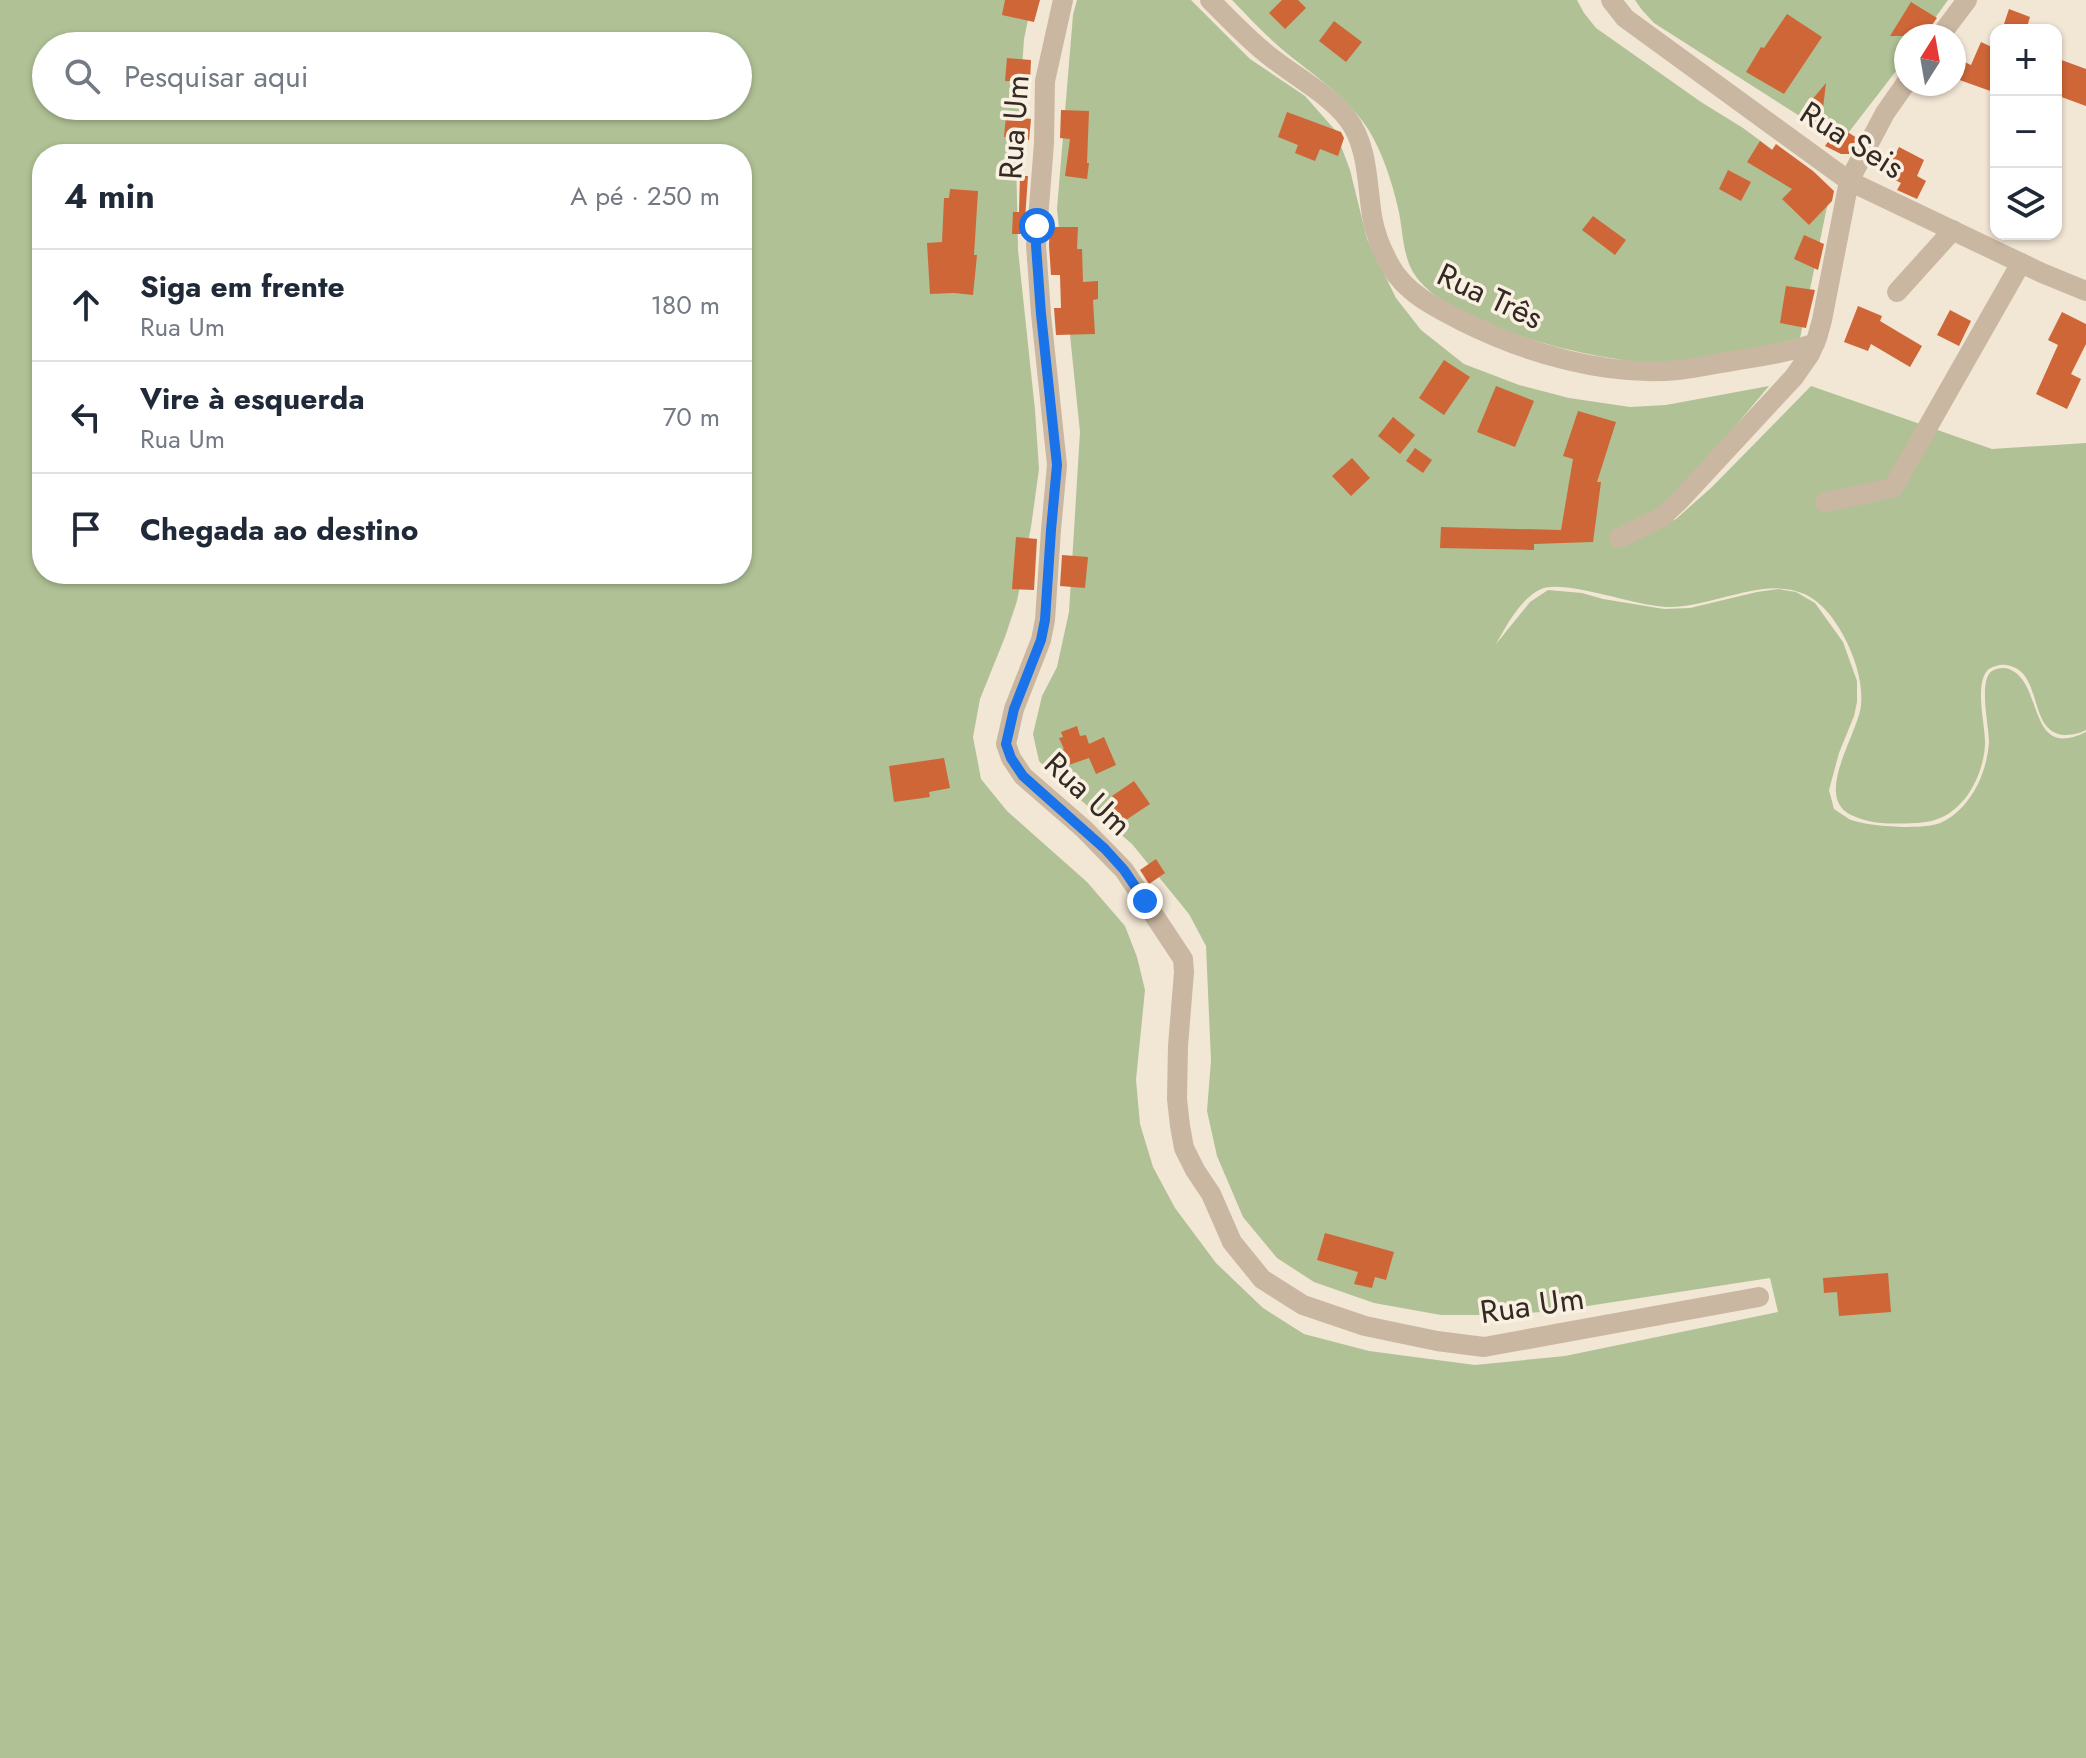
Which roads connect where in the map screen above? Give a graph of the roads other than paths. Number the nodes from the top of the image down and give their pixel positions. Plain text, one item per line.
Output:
1 (1063, 0) edge
2 (1210, 0) edge
3 (1611, 0) edge
4 (1967, 0) edge
5 (1949, 24) edge
6 (1897, 96) edge
7 (1849, 181) junction
8 (1953, 230) junction
9 (2021, 263) junction
10 (2086, 291) edge
11 (1897, 292) dead end
12 (1815, 343) junction
13 (1825, 502) dead end
14 (1619, 538) dead end
15 (1759, 1297) dead end

1 - 15 street, Rua Um
2 - 12 street, Rua Três
3 - 7 street, Rua Seis
4 - 5 street
6 - 7 street
7 - 8 street, Rua Seis
7 - 12 street
8 - 9 street, Rua Seis
8 - 11 street
9 - 10 street, Rua Seis
9 - 13 street
12 - 14 street

